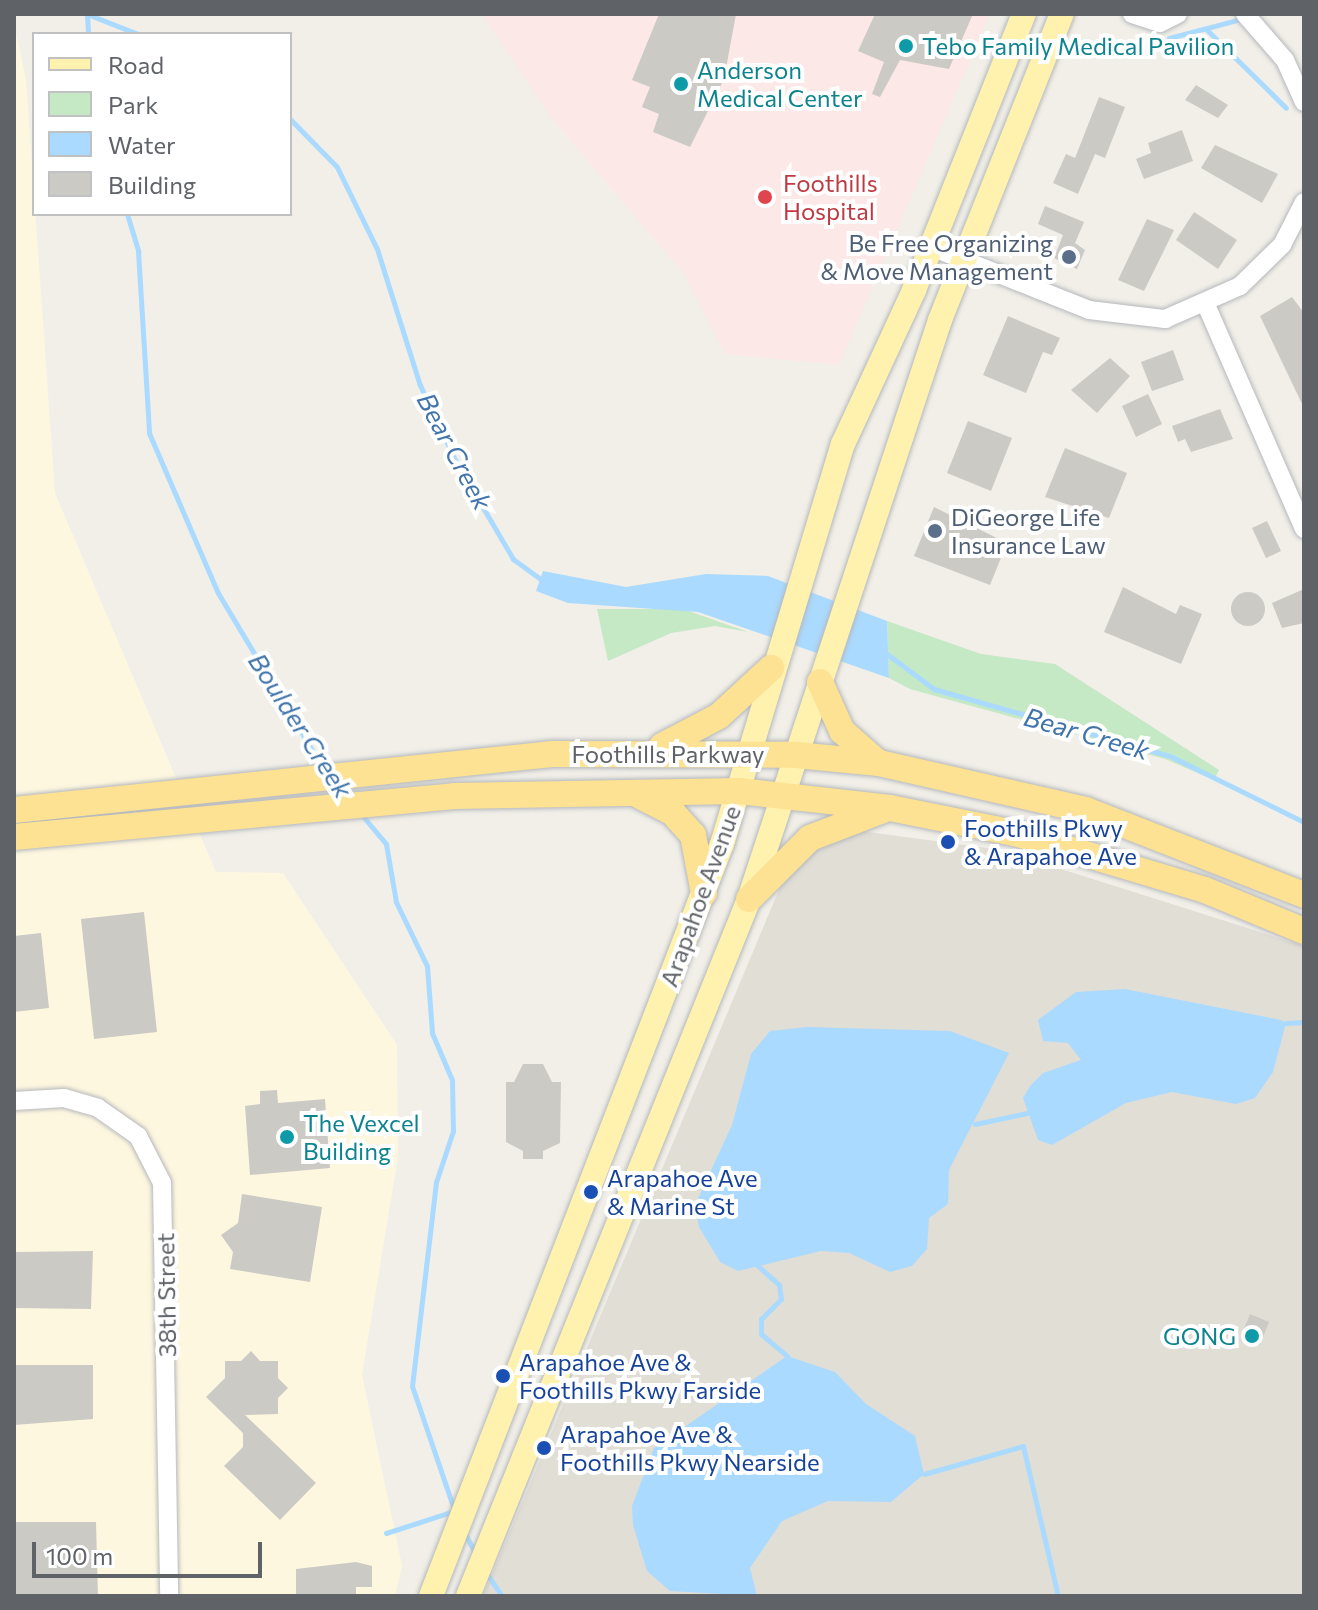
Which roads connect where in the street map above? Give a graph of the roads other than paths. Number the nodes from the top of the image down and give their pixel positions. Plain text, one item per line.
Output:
1 (1024, 14) edge
2 (1062, 14) edge
3 (1132, 14) edge
4 (1178, 14) edge
5 (1245, 14) edge
6 (1304, 102) edge
7 (1304, 202) edge
8 (931, 247) junction
9 (963, 260) junction
10 (1207, 307) junction
11 (1304, 529) edge
12 (771, 668) junction
13 (820, 682) junction
14 (650, 751) junction
15 (747, 753) junction
16 (796, 755) junction
17 (879, 763) junction
18 (739, 791) junction
19 (631, 792) junction
20 (784, 795) junction
21 (890, 808) junction
22 (14, 810) edge
23 (14, 837) edge
24 (704, 893) junction
25 (1304, 895) edge
26 (749, 899) junction
27 (1304, 931) edge
28 (14, 1101) edge
29 (469, 1594) edge
30 (169, 1596) edge
31 (431, 1596) edge

1 - 8 main road, Arapahoe Avenue
2 - 9 main road, Arapahoe Avenue
3 - 4 street
5 - 6 street
7 - 10 street
8 - 9 street
8 - 12 main road, Arapahoe Avenue
9 - 10 street
9 - 13 main road, Arapahoe Avenue
10 - 11 street
12 - 14 highway
12 - 15 main road, Arapahoe Avenue
13 - 16 main road, Arapahoe Avenue
13 - 17 highway
14 - 15 highway, Foothills Parkway
14 - 22 highway, Foothills Parkway
15 - 16 highway, Foothills Parkway
15 - 18 main road, Arapahoe Avenue
16 - 17 highway, Foothills Parkway
16 - 20 main road, Arapahoe Avenue
17 - 25 highway, Foothills Parkway
18 - 19 highway, Foothills Parkway
18 - 20 highway, Foothills Parkway
18 - 24 main road, Arapahoe Avenue
19 - 23 highway, Foothills Parkway
19 - 24 highway
20 - 21 highway, Foothills Parkway
20 - 26 main road, Arapahoe Avenue
21 - 26 highway
21 - 27 highway, Foothills Parkway
24 - 31 main road, Arapahoe Avenue
26 - 29 main road, Arapahoe Avenue
28 - 30 street, 38th Street

